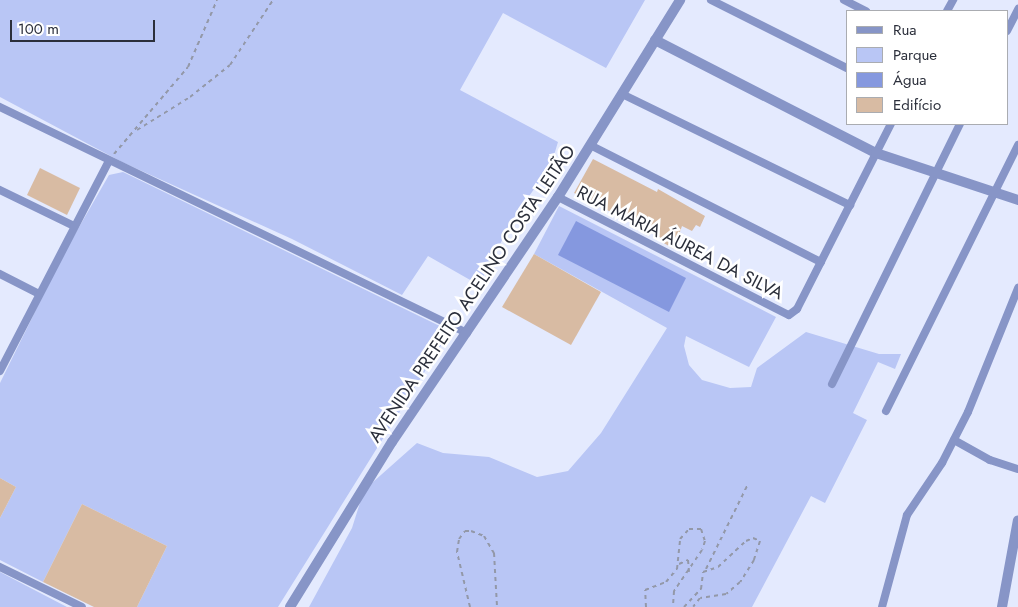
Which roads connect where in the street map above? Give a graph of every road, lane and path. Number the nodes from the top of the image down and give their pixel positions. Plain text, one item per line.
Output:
1 (217, 0) edge
2 (273, 0) edge
3 (680, 0) edge
4 (711, 0) edge
5 (844, 0) edge
6 (1018, 9) edge
7 (864, 10) edge
8 (1008, 29) edge
9 (655, 40) junction
10 (846, 68) edge
11 (622, 94) junction
12 (0, 107) edge
13 (890, 125) edge
14 (959, 125) edge
15 (135, 131) junction
16 (590, 145) junction
17 (1018, 145) edge
18 (876, 153) junction
19 (109, 161) junction
20 (936, 171) junction
21 (0, 190) edge
22 (994, 191) junction
23 (558, 197) junction
24 (1018, 200) edge
25 (850, 205) junction
26 (74, 226) junction
27 (821, 262) junction
28 (0, 274) edge
29 (1018, 288) edge
30 (40, 294) junction
31 (467, 334) junction
32 (2, 360) edge
33 (0, 371) edge
34 (832, 384) dead end
35 (886, 411) dead end
36 (954, 440) junction
37 (1018, 469) edge
38 (748, 484) dead end
39 (1018, 520) edge
40 (1016, 538) edge
41 (679, 565) junction
42 (0, 567) edge
43 (705, 570) junction
44 (688, 574) junction
45 (82, 607) edge
46 (290, 607) edge
47 (470, 607) edge
48 (497, 607) edge
49 (646, 607) edge
50 (673, 607) edge
51 (684, 607) edge
52 (692, 607) edge
53 (882, 607) edge
54 (1002, 607) edge

1 - 15 path
2 - 15 path
3 - 9 street, AVENIDA PREFEITO ACELINO COSTA LEITÃO
4 - 10 street
5 - 7 street
6 - 8 street
9 - 11 street, AVENIDA PREFEITO ACELINO COSTA LEITÃO
9 - 18 street
11 - 16 street, AVENIDA PREFEITO ACELINO COSTA LEITÃO
11 - 25 street
12 - 19 street
13 - 18 street
14 - 20 street
15 - 19 path
16 - 23 street, AVENIDA PREFEITO ACELINO COSTA LEITÃO
16 - 27 street
17 - 22 street
18 - 20 street
18 - 25 street
19 - 26 street
19 - 31 street
20 - 22 street
20 - 34 street
21 - 26 street
22 - 24 street
22 - 35 street
23 - 27 street, RUA MARIA ÁUREA DA SILVA
23 - 31 street, AVENIDA PREFEITO ACELINO COSTA LEITÃO
25 - 27 street
26 - 30 street
28 - 30 street
29 - 36 street
30 - 32 street
31 - 46 street, AVENIDA PREFEITO ACELINO COSTA LEITÃO
32 - 33 street
36 - 37 street
36 - 53 street
38 - 43 path
39 - 40 street
40 - 54 street
41 - 44 path
41 - 44 path
41 - 49 path
42 - 45 street
43 - 51 path
43 - 52 path
44 - 50 path
47 - 48 path

